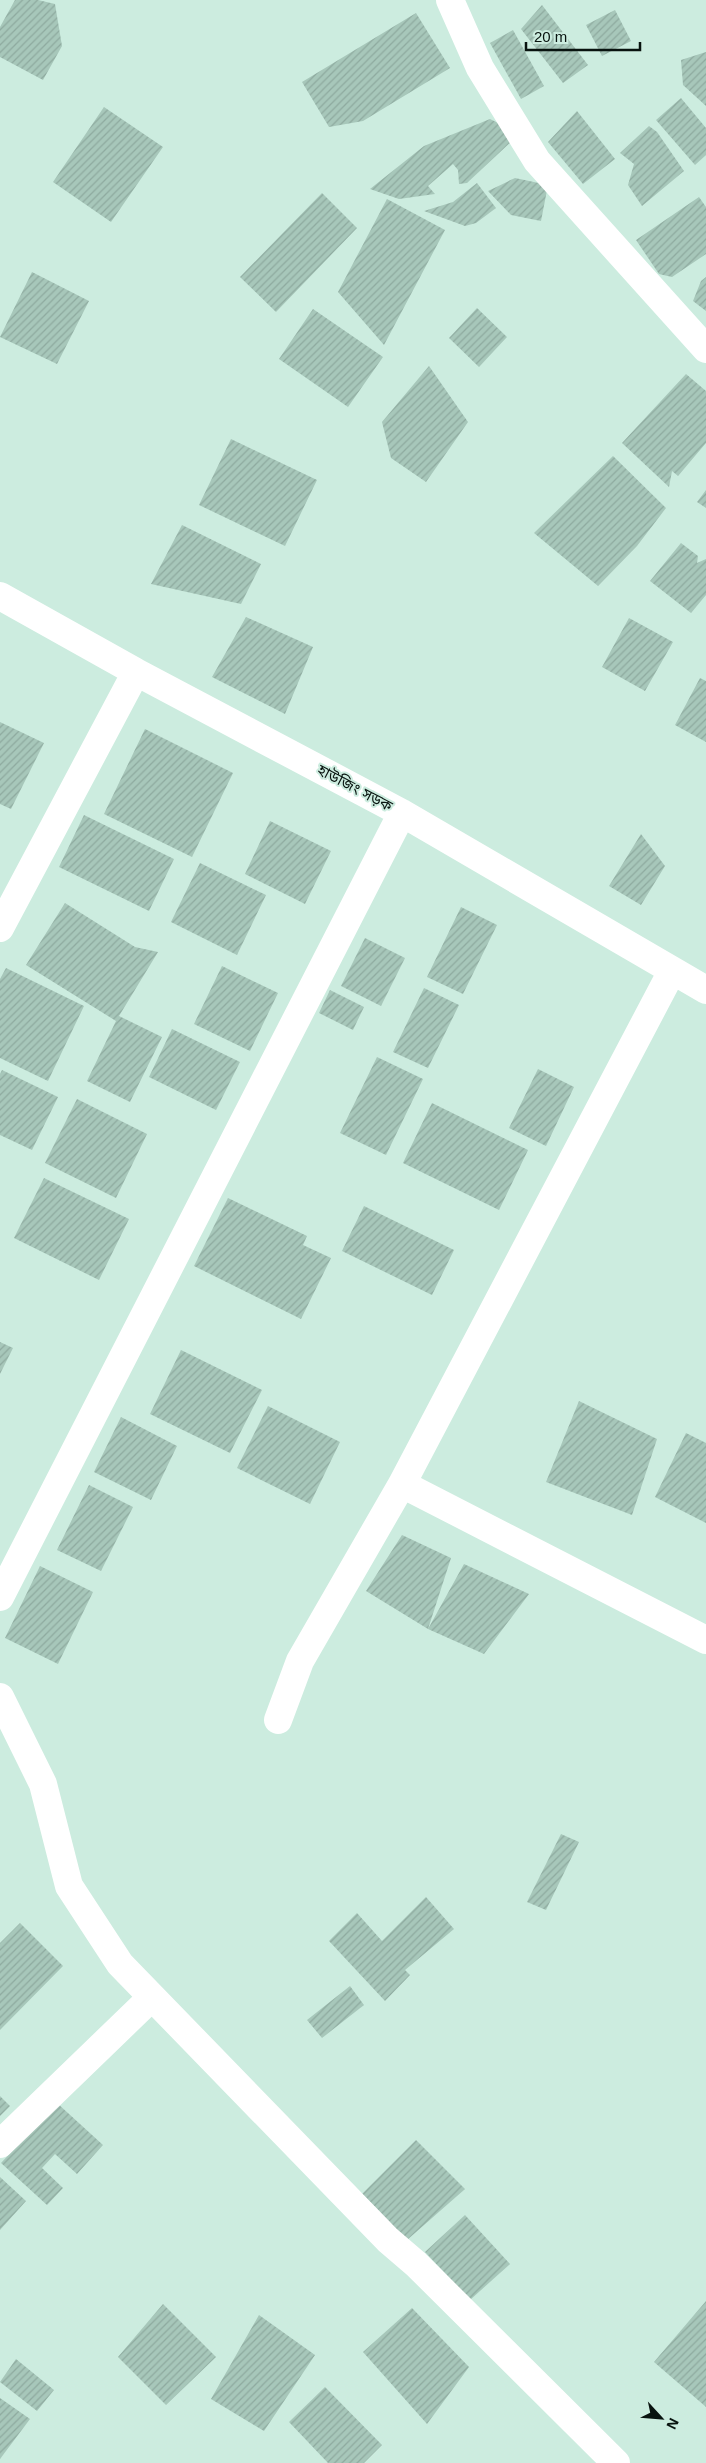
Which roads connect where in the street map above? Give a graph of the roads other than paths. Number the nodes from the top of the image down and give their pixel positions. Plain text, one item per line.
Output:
1 (450, 0) edge
2 (706, 349) edge
3 (0, 596) edge
4 (136, 672) junction
5 (402, 813) junction
6 (0, 928) edge
7 (672, 971) junction
8 (706, 990) edge
9 (402, 1484) junction
10 (0, 1597) edge
11 (706, 1640) edge
12 (0, 1697) edge
13 (278, 1720) dead end
14 (152, 1997) junction
15 (0, 2144) edge
16 (616, 2463) edge

1 - 2 street
3 - 4 street, হাউজিং সড়ক
4 - 5 street, হাউজিং সড়ক
4 - 6 street
5 - 7 street, হাউজিং সড়ক
5 - 10 street
7 - 8 street, হাউজিং সড়ক
7 - 9 street
9 - 11 street
9 - 13 street
12 - 14 street
14 - 15 street
14 - 16 street

